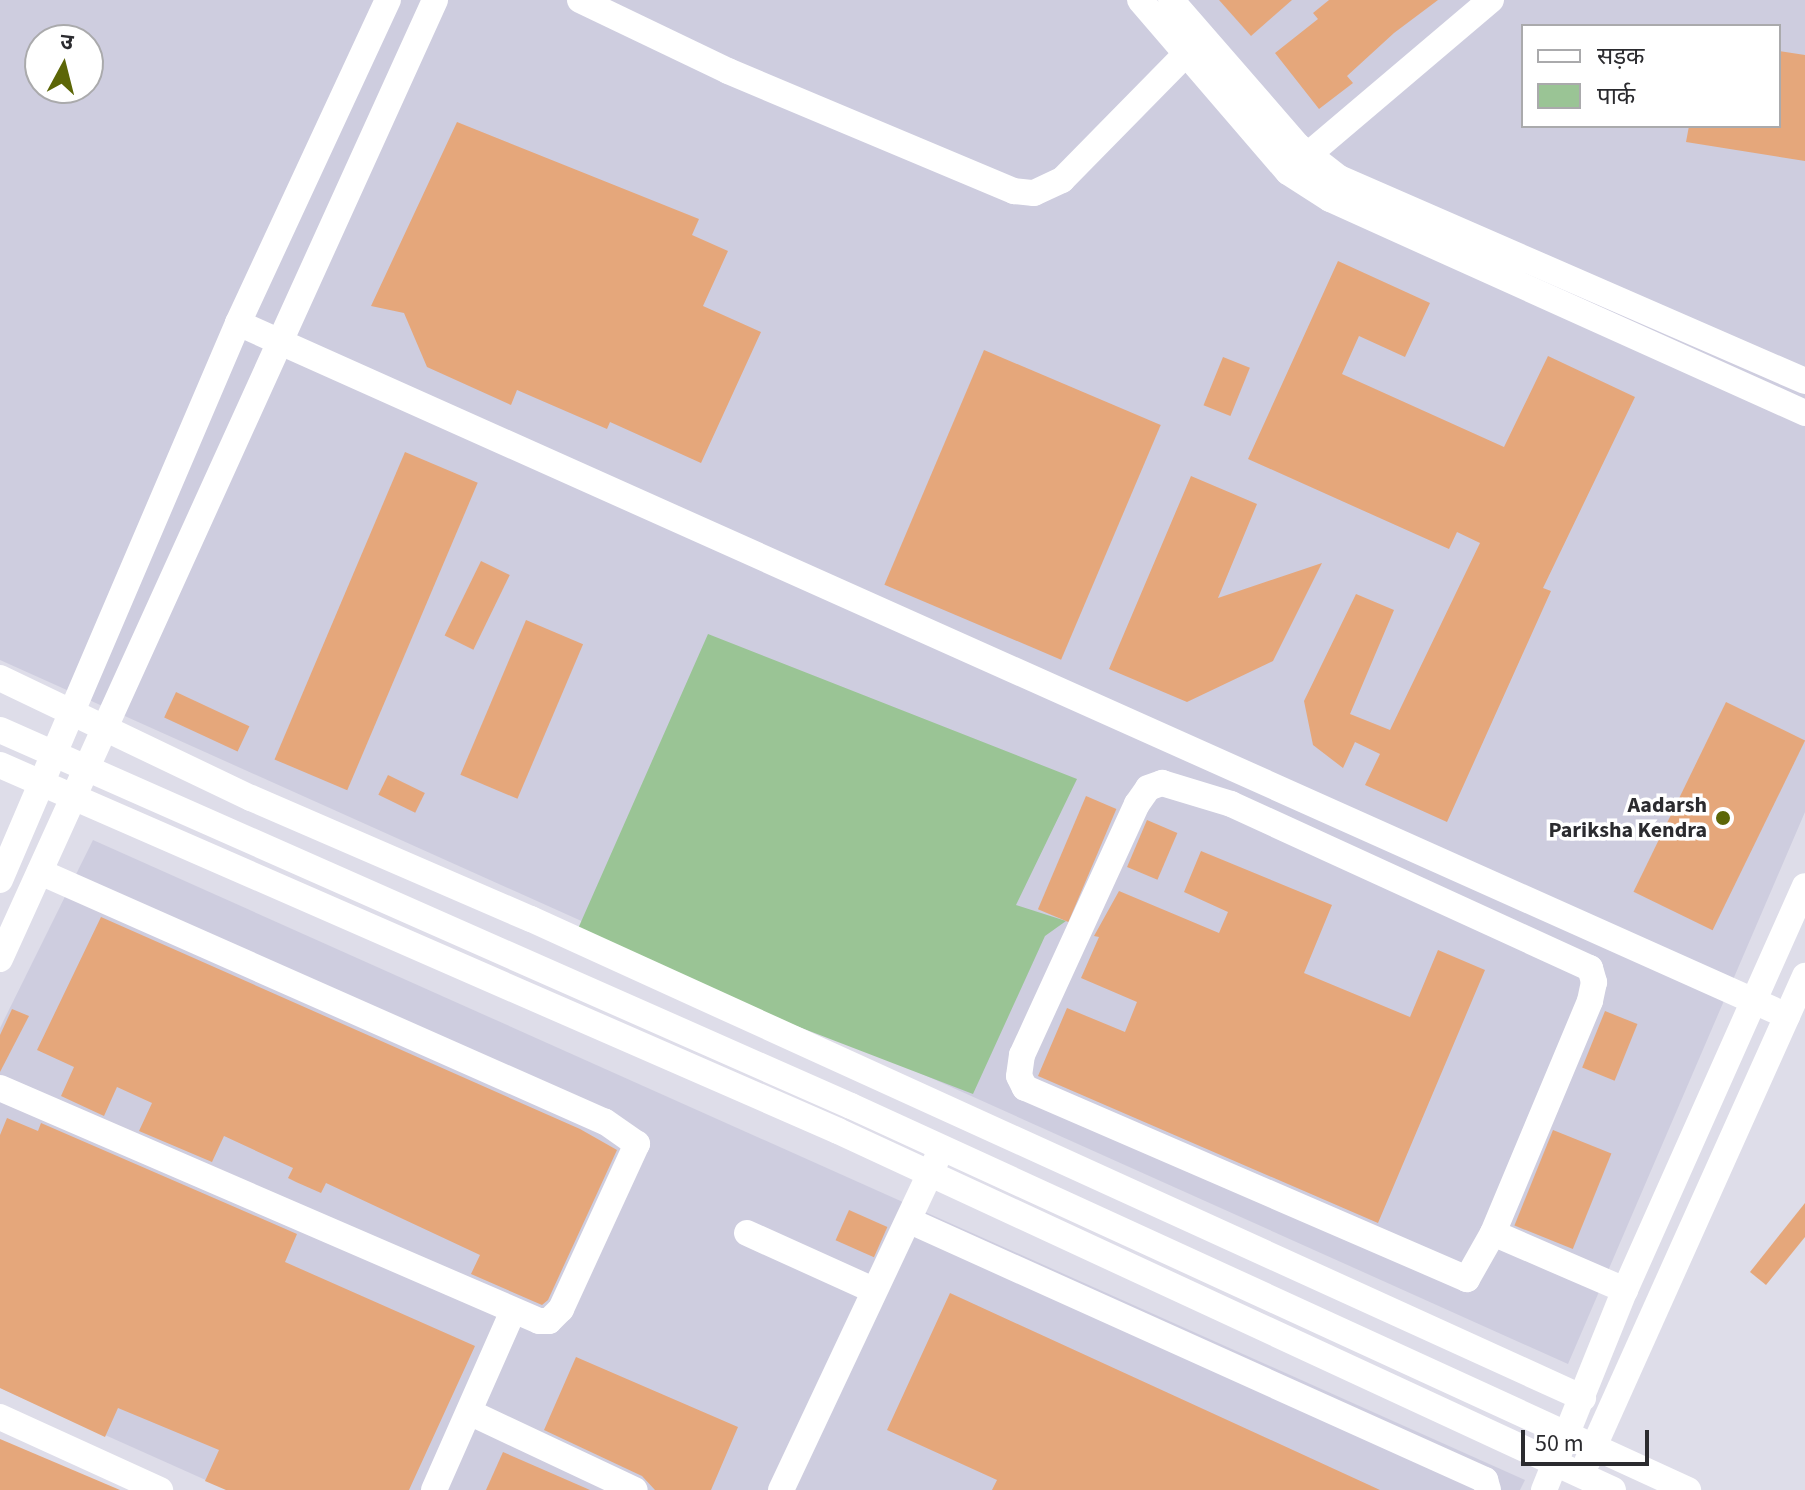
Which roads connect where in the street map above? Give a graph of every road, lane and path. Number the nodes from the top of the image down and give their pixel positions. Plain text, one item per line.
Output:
1 (388, 0) edge
2 (435, 0) edge
3 (580, 0) edge
4 (1140, 0) edge
5 (1171, 0) edge
6 (1491, 0) edge
7 (1186, 54) junction
8 (1297, 164) junction
9 (238, 323) junction
10 (280, 342) junction
11 (1805, 381) edge
12 (1805, 413) edge
13 (0, 678) edge
14 (72, 711) junction
15 (106, 728) junction
16 (0, 730) edge
17 (55, 755) junction
18 (0, 765) edge
19 (87, 770) junction
20 (42, 784) junction
21 (74, 796) junction
22 (40, 872) junction
23 (0, 880) edge
24 (1805, 886) edge
25 (0, 959) edge
26 (1805, 976) edge
27 (1754, 1001) junction
28 (1787, 1016) junction
29 (0, 1088) edge
30 (941, 1148) junction
31 (930, 1175) junction
32 (910, 1221) junction
33 (747, 1233) dead end
34 (1493, 1233) junction
35 (873, 1290) junction
36 (1625, 1290) junction
37 (512, 1313) junction
38 (1583, 1398) junction
39 (469, 1412) junction
40 (0, 1417) edge
41 (1566, 1433) junction
42 (1594, 1449) junction
43 (1555, 1459) junction
44 (1577, 1483) edge
45 (160, 1490) edge
46 (434, 1490) edge
47 (635, 1490) edge
48 (781, 1490) edge
49 (1488, 1490) edge
50 (1544, 1490) edge
51 (1613, 1490) edge
52 (1688, 1490) edge

1 - 9 street
2 - 10 street
3 - 7 street
4 - 7 street
5 - 8 street
6 - 8 street
7 - 8 street
8 - 11 street
8 - 12 street
9 - 10 street
9 - 14 street
10 - 15 street
10 - 27 street
13 - 14 street
14 - 15 street
14 - 17 street
15 - 19 street
15 - 38 street
16 - 17 street
17 - 19 street
17 - 20 street
18 - 20 street
19 - 21 street
19 - 30 street
20 - 21 street
20 - 23 street
21 - 22 street
21 - 31 street
22 - 25 street
22 - 37 street
24 - 27 street
26 - 28 street
27 - 28 street
27 - 36 street
28 - 42 street
29 - 37 street
30 - 31 street
30 - 41 street
31 - 32 street
31 - 43 street
32 - 35 street
32 - 49 street
33 - 35 street
34 - 34 street
34 - 36 street
35 - 48 street
36 - 38 street
37 - 39 street
38 - 41 street
39 - 46 street
39 - 47 street
40 - 45 street
41 - 42 street
41 - 43 street
42 - 44 street
42 - 52 street
43 - 44 street
43 - 50 street
44 - 51 street

